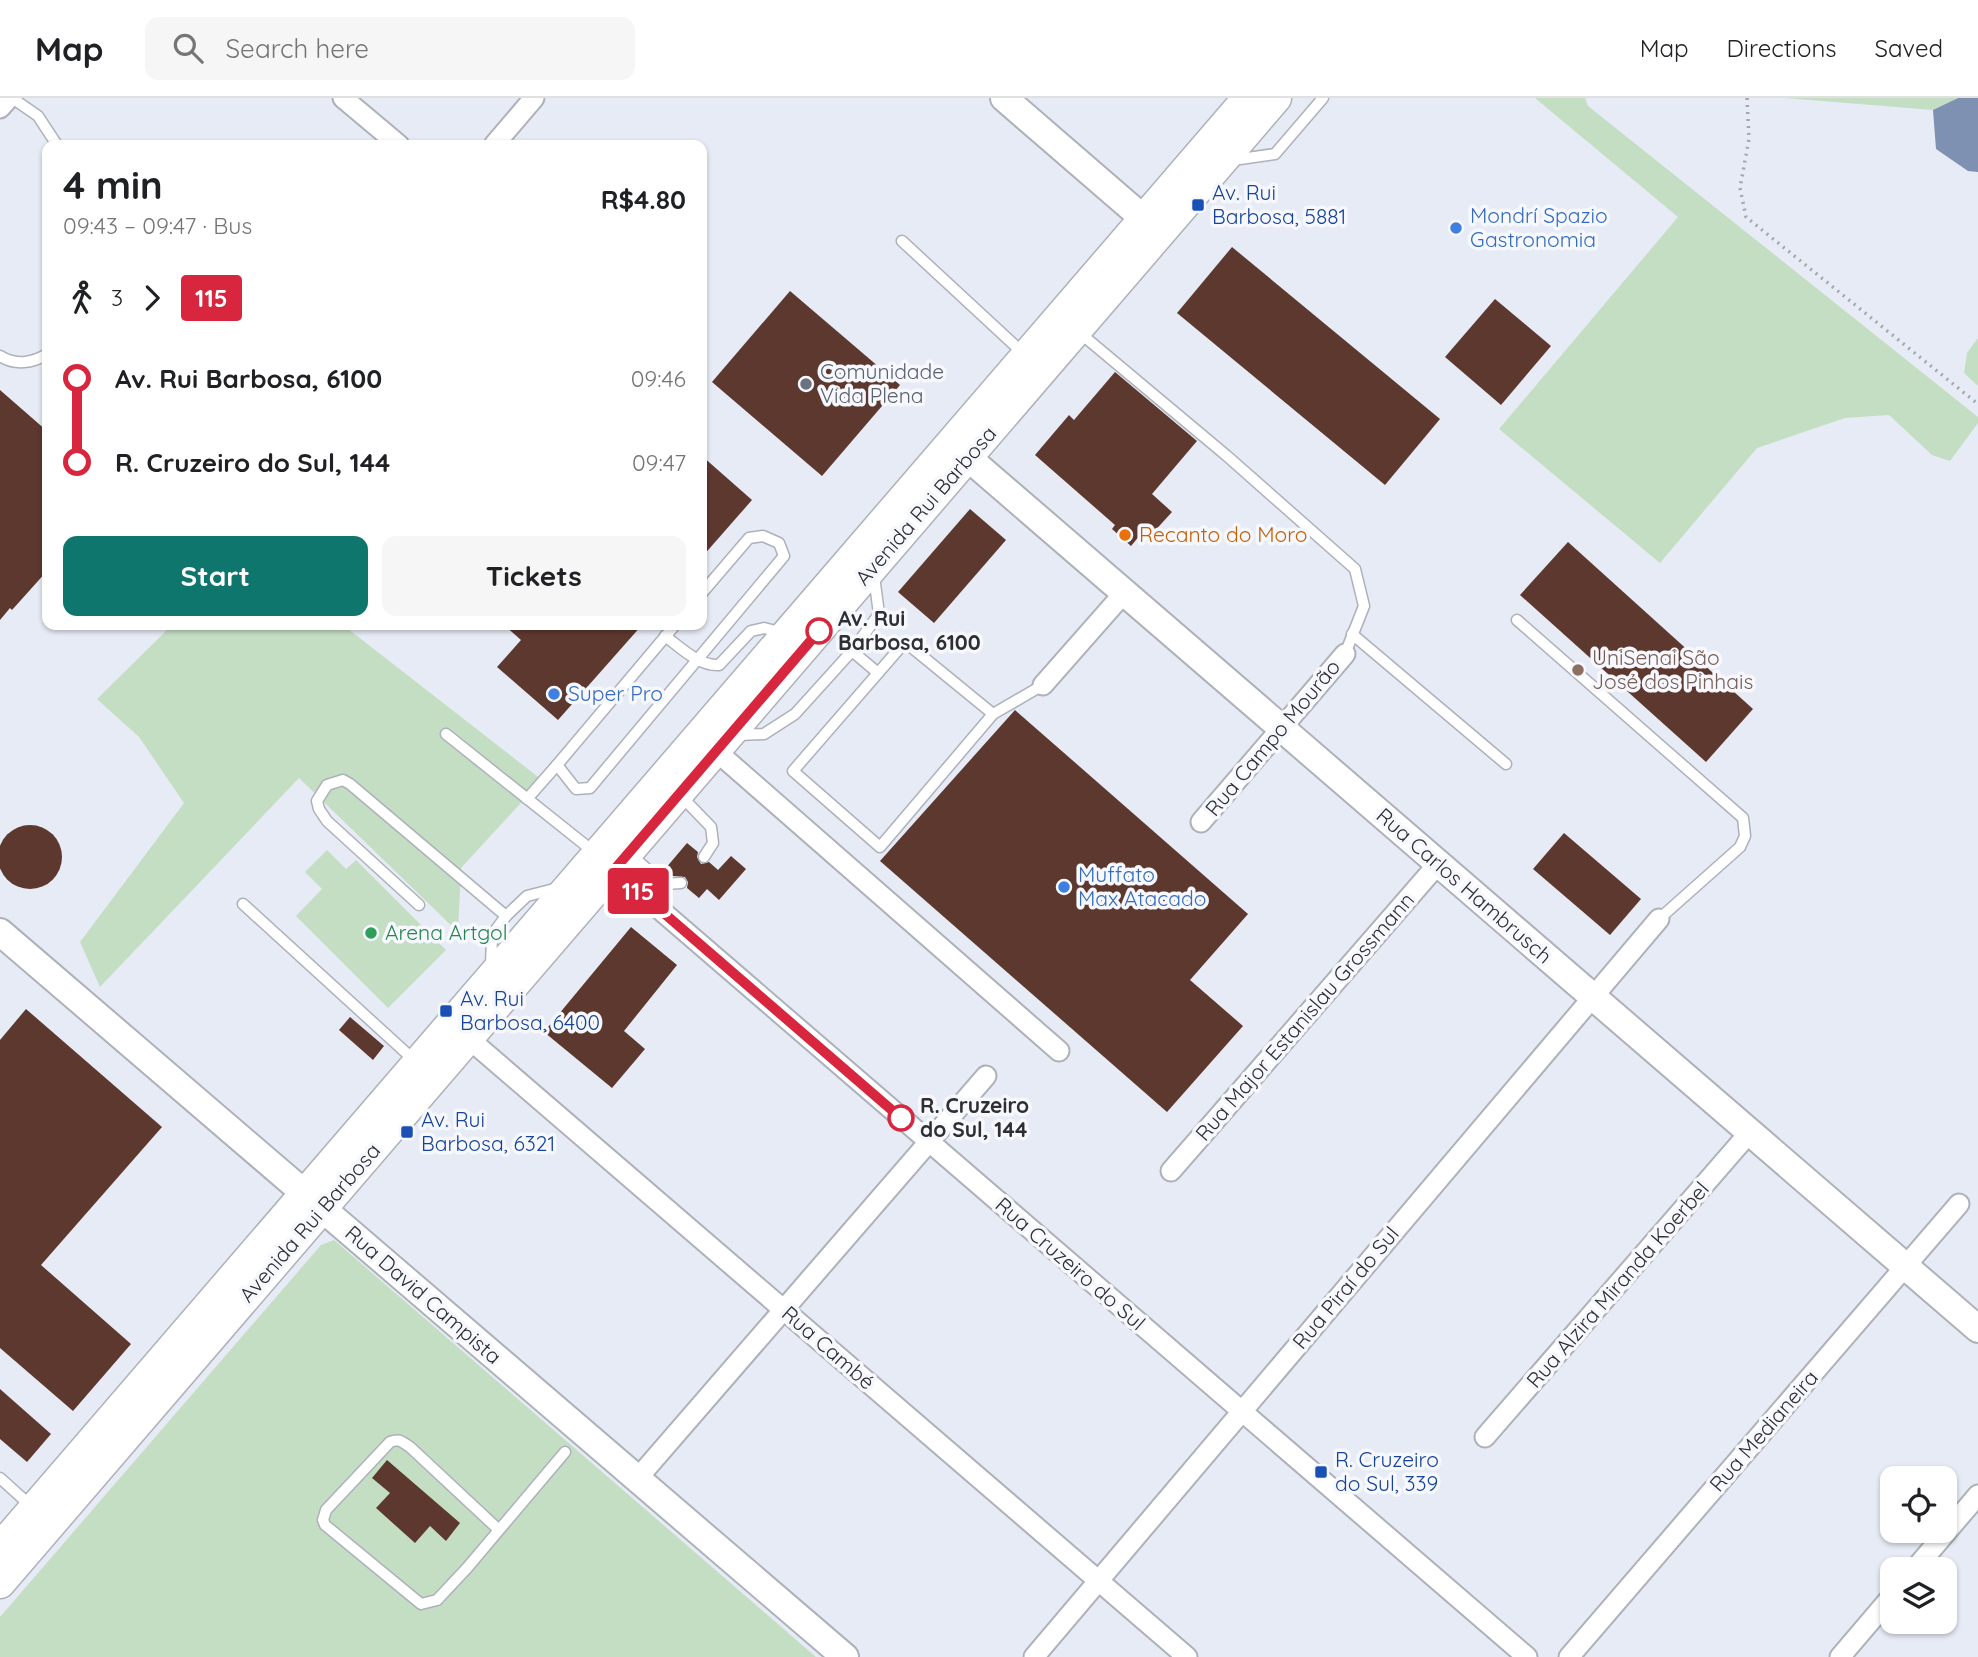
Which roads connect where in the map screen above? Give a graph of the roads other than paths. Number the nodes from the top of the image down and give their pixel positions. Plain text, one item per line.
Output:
1 (10, 98) edge
2 (343, 98) edge
3 (534, 98) edge
4 (1004, 98) edge
5 (1248, 98) edge
6 (1276, 98) edge
7 (1323, 98) edge
8 (0, 108) edge
9 (54, 140) edge
10 (393, 140) edge
11 (498, 140) edge
12 (1222, 162) junction
13 (1144, 219) junction
14 (902, 241) dead end
15 (1077, 330) junction
16 (1026, 355) junction
17 (0, 356) edge
18 (42, 357) edge
19 (959, 450) junction
20 (873, 567) junction
21 (707, 587) edge
22 (1124, 593) junction
23 (1517, 620) dead end
24 (670, 630) edge
25 (786, 634) junction
26 (1352, 634) junction
27 (665, 636) junction
28 (852, 652) junction
29 (1345, 654) joint
30 (698, 660) junction
31 (878, 673) junction
32 (1043, 685) joint
33 (993, 713) junction
34 (1281, 728) junction
35 (446, 734) dead end
36 (722, 743) junction
37 (1506, 764) dead end
38 (557, 765) junction
39 (679, 794) junction
40 (527, 799) junction
41 (1201, 822) dead end
42 (704, 857) dead end
43 (613, 859) junction
44 (1438, 864) junction
45 (681, 883) dead end
46 (569, 887) junction
47 (243, 904) dead end
48 (419, 905) dead end
49 (506, 916) junction
50 (1659, 919) joint
51 (0, 932) edge
52 (491, 977) junction
53 (1593, 997) junction
54 (468, 1038) junction
55 (1059, 1051) dead end
56 (417, 1063) junction
57 (985, 1076) dead end
58 (1750, 1132) junction
59 (929, 1142) junction
60 (1171, 1171) dead end
61 (313, 1201) junction
62 (1959, 1204) dead end
63 (1905, 1266) junction
64 (783, 1310) junction
65 (1978, 1329) edge
66 (1242, 1411) junction
67 (1485, 1437) dead end
68 (565, 1452) dead end
69 (0, 1478) edge
70 (637, 1479) junction
71 (1978, 1495) edge
72 (34, 1509) junction
73 (499, 1530) junction
74 (0, 1548) edge
75 (1925, 1557) edge
76 (1098, 1581) junction
77 (0, 1583) edge
78 (1880, 1610) edge
79 (845, 1657) edge
80 (1034, 1657) edge
81 (1187, 1657) edge
82 (1527, 1657) edge
83 (1569, 1657) edge
84 (1839, 1657) edge

1 - 8 street
1 - 9 lane
2 - 10 street
3 - 11 street
4 - 13 street
5 - 13 main road, Avenida Rui Barbosa
6 - 12 main road, Avenida Rui Barbosa
7 - 12 lane
12 - 15 main road, Avenida Rui Barbosa
13 - 16 main road, Avenida Rui Barbosa
14 - 16 lane
15 - 19 main road, Avenida Rui Barbosa
15 - 26 lane
16 - 19 main road, Avenida Rui Barbosa
17 - 18 lane
19 - 20 main road, Avenida Rui Barbosa
19 - 22 street, Rua Carlos Hambrusch
19 - 25 main road, Avenida Rui Barbosa
20 - 28 lane
20 - 36 main road, Avenida Rui Barbosa
21 - 30 lane
22 - 32 street
22 - 34 street, Rua Carlos Hambrusch
23 - 50 lane
24 - 27 lane
25 - 30 lane
25 - 43 main road, Avenida Rui Barbosa
26 - 29 lane
26 - 37 lane
27 - 30 lane
27 - 38 lane
28 - 31 lane
28 - 36 lane
29 - 34 street, Rua Campo Mourão
30 - 38 lane
31 - 33 lane
31 - 33 lane
32 - 33 lane
34 - 41 street, Rua Campo Mourão
34 - 44 street, Rua Carlos Hambrusch
35 - 40 lane
36 - 39 main road, Avenida Rui Barbosa
36 - 55 street
38 - 40 lane
39 - 42 lane
39 - 43 main road, Avenida Rui Barbosa
40 - 43 lane
43 - 45 lane
43 - 46 main road, Avenida Rui Barbosa
43 - 54 main road, Avenida Rui Barbosa
43 - 59 street, Rua Cruzeiro do Sul
44 - 53 street, Rua Carlos Hambrusch
44 - 60 street, Rua Major Estanislau Grossmann
46 - 49 lane
46 - 52 main road, Avenida Rui Barbosa
47 - 56 lane
48 - 49 lane
49 - 52 lane
50 - 53 street, Rua Piraí do Sul
51 - 61 street, Rua David Campista
52 - 56 main road, Avenida Rui Barbosa
53 - 58 street, Rua Carlos Hambrusch
53 - 66 street, Rua Piraí do Sul
54 - 61 main road, Avenida Rui Barbosa
54 - 64 street, Rua Cambé
56 - 61 main road, Avenida Rui Barbosa
57 - 59 street
58 - 63 street, Rua Carlos Hambrusch
58 - 67 street, Rua Alzira Miranda Koerbel
59 - 64 street
59 - 66 street, Rua Cruzeiro do Sul
61 - 70 street, Rua David Campista
61 - 72 main road, Avenida Rui Barbosa
61 - 77 main road, Avenida Rui Barbosa
62 - 63 street, Rua Medianeira
63 - 65 street, Rua Carlos Hambrusch
63 - 83 street, Rua Medianeira
64 - 70 street
64 - 76 street, Rua Cambé
66 - 76 street, Rua Piraí do Sul
66 - 82 street, Rua Cruzeiro do Sul
68 - 73 lane
69 - 72 lane
70 - 79 street, Rua David Campista
71 - 75 street
72 - 74 main road, Avenida Rui Barbosa
73 - 73 lane
76 - 80 street, Rua Piraí do Sul
76 - 81 street, Rua Cambé
78 - 84 street

